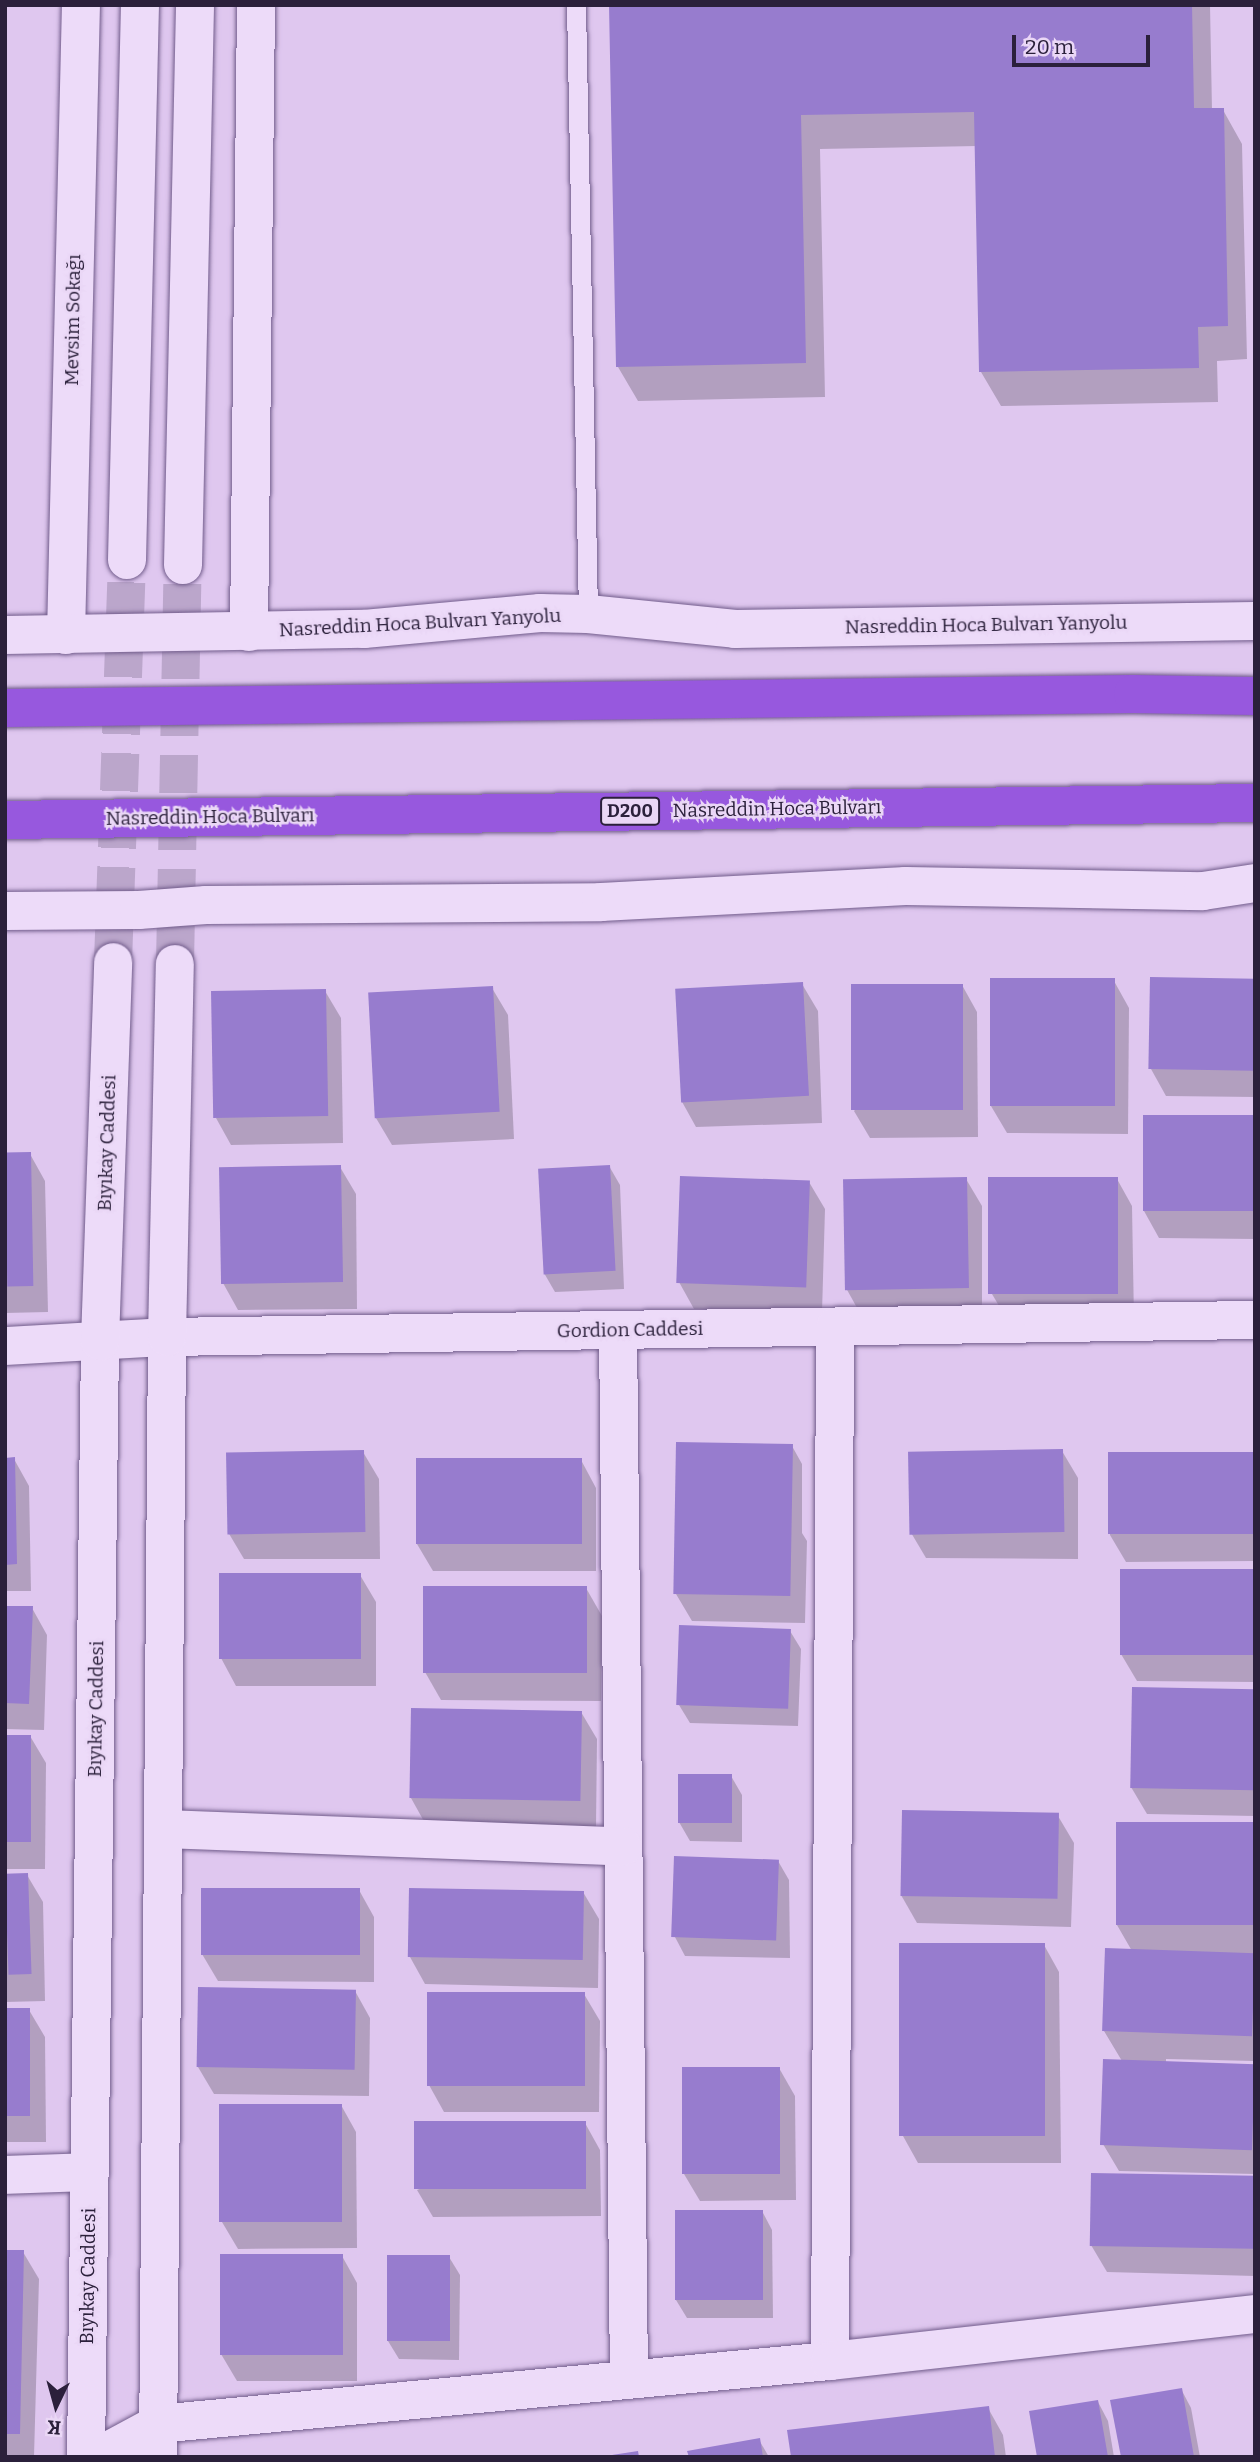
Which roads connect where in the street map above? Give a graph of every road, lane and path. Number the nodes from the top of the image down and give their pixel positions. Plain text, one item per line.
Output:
1 (81, 5) edge
2 (140, 5) edge
3 (195, 5) edge
4 (256, 5) edge
5 (576, 5) edge
6 (127, 560) tunnel mouth
7 (183, 565) tunnel mouth
8 (588, 614) junction
9 (1255, 621) edge
10 (249, 632) junction
11 (5, 635) edge
12 (66, 635) junction
13 (1255, 696) edge
14 (5, 708) edge
15 (1255, 803) edge
16 (5, 820) edge
17 (1255, 883) edge
18 (5, 911) edge
19 (113, 962) tunnel mouth
20 (175, 964) tunnel mouth
21 (1255, 1320) edge
22 (835, 1327) junction
23 (618, 1330) junction
24 (167, 1337) junction
25 (100, 1340) junction
26 (5, 1346) edge
27 (164, 1829) junction
28 (623, 1847) junction
29 (90, 2172) junction
30 (5, 2175) edge
31 (1255, 2314) edge
32 (830, 2361) junction
33 (629, 2378) junction
34 (158, 2440) edge
35 (86, 2457) edge
36 (97, 2457) edge

1 - 12 street, Mevsim Sokağı
2 - 6 street
3 - 7 street
4 - 10 street
5 - 8 lane
8 - 9 street, Nasreddin Hoca Bulvarı Yanyolu
8 - 10 street, Nasreddin Hoca Bulvarı Yanyolu
10 - 12 street, Nasreddin Hoca Bulvarı Yanyolu
11 - 12 street, Nasreddin Hoca Bulvarı Yanyolu
13 - 14 highway
15 - 16 highway, Nasreddin Hoca Bulvarı / D200
17 - 18 street
19 - 25 street, Bıyıkay Caddesi
20 - 24 street
21 - 22 street, Gordion Caddesi
22 - 23 street, Gordion Caddesi
22 - 32 street
23 - 24 street, Gordion Caddesi
23 - 28 street
24 - 25 street, Gordion Caddesi
24 - 27 street
25 - 26 street, Gordion Caddesi
25 - 29 street, Bıyıkay Caddesi
27 - 28 street
27 - 34 street
28 - 33 street
29 - 30 street
29 - 35 street, Bıyıkay Caddesi
31 - 32 street
32 - 33 street
33 - 34 street
34 - 36 street

